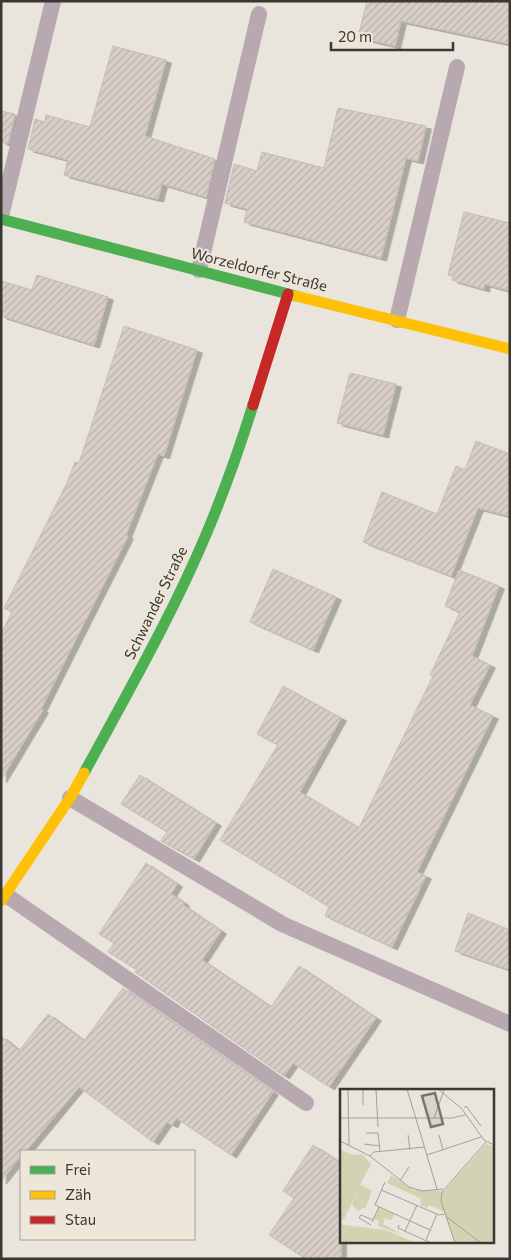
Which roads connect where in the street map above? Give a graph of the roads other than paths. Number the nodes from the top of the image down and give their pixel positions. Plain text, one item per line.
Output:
1 (53, 1) edge
2 (259, 14) dead end
3 (457, 67) dead end
4 (1, 218) edge
5 (199, 270) junction
6 (288, 294) junction
7 (396, 320) junction
8 (510, 349) edge
9 (70, 798) junction
10 (3, 898) edge
11 (510, 1024) edge
12 (306, 1103) dead end

1 - 4 lane
2 - 5 lane
3 - 7 lane
4 - 5 street, Worzeldorfer Straße
5 - 6 street, Worzeldorfer Straße
6 - 7 street, Worzeldorfer Straße
6 - 9 street, Schwander Straße
7 - 8 street, Worzeldorfer Straße
9 - 10 street, Schwander Straße
9 - 11 lane
10 - 12 lane

